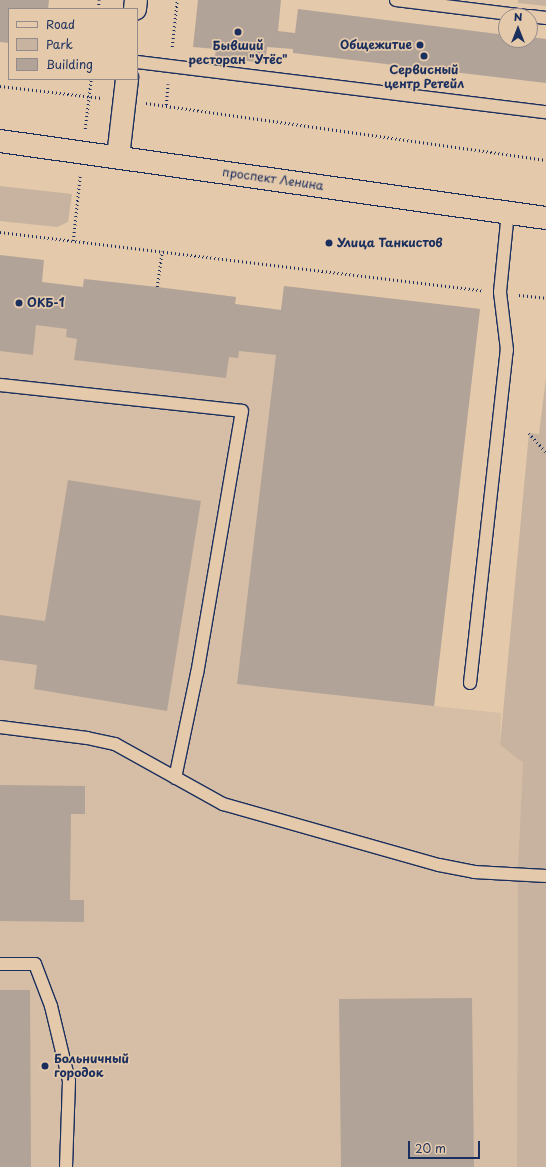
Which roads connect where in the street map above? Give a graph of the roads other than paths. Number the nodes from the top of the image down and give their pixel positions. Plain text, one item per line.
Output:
1 (396, 0) edge
2 (498, 13) edge
3 (138, 62) edge
4 (127, 80) edge
5 (546, 112) edge
6 (0, 141) edge
7 (118, 157) junction
8 (508, 212) junction
9 (546, 218) edge
10 (0, 386) edge
11 (470, 683) dead end
12 (0, 727) edge
13 (175, 778) junction
14 (546, 876) edge
15 (0, 964) edge
16 (66, 1167) edge

1 - 2 lane
3 - 5 lane
4 - 7 main road
6 - 7 main road, проспект Ленина
7 - 8 main road, проспект Ленина
8 - 9 main road, проспект Ленина
8 - 11 lane
10 - 13 lane
12 - 13 lane
13 - 14 lane
15 - 16 lane

